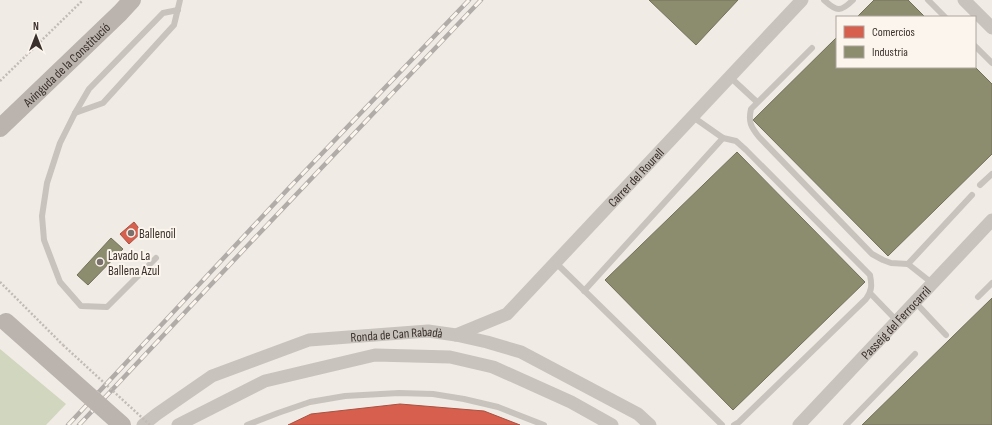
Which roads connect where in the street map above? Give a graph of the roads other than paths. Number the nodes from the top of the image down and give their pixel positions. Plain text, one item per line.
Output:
1 (132, 0) edge
2 (180, 0) edge
3 (802, 0) edge
4 (824, 0) edge
5 (853, 0) edge
6 (928, 0) edge
7 (964, 0) edge
8 (178, 10) junction
9 (944, 16) edge
10 (992, 28) edge
11 (976, 47) edge
12 (812, 48) dead end
13 (992, 63) edge
14 (730, 77) junction
15 (757, 102) junction
16 (75, 113) junction
17 (693, 117) junction
18 (0, 128) edge
19 (723, 138) junction
20 (992, 174) edge
21 (980, 184) dead end
22 (972, 195) dead end
23 (992, 220) edge
24 (156, 258) dead end
25 (556, 263) junction
26 (908, 264) junction
27 (932, 283) junction
28 (992, 283) edge
29 (584, 291) junction
30 (870, 293) junction
31 (978, 297) dead end
32 (915, 302) junction
33 (2, 318) edge
34 (897, 321) junction
35 (456, 335) junction
36 (946, 335) dead end
37 (915, 354) dead end
38 (122, 425) edge
39 (143, 425) edge
40 (178, 425) edge
41 (247, 425) edge
42 (544, 425) edge
43 (612, 425) edge
44 (650, 425) edge
45 (722, 425) edge
46 (734, 425) edge
47 (799, 425) edge
48 (846, 425) edge

1 - 18 street, Avinguda de la Constitució
2 - 8 lane
3 - 14 street, Carrer del Rourell
4 - 5 lane
6 - 9 lane
7 - 10 street
8 - 16 lane
8 - 16 lane
11 - 13 lane
12 - 15 lane
14 - 15 lane
14 - 17 street, Carrer del Rourell
15 - 26 lane
16 - 24 lane
17 - 19 lane
17 - 25 street, Carrer del Rourell
19 - 29 lane
19 - 30 lane
20 - 21 lane
22 - 26 lane
23 - 27 street, Passeig del Ferrocarril
25 - 29 lane
25 - 35 street, Carrer del Rourell
26 - 27 lane
27 - 32 street, Passeig del Ferrocarril
28 - 31 lane
29 - 45 lane
30 - 34 lane
30 - 46 lane
32 - 34 street, Passeig del Ferrocarril
32 - 36 lane
33 - 38 street, bridge
34 - 47 street, Passeig del Ferrocarril
35 - 39 street, Ronda de Can Rabadà
35 - 44 street, Ronda de Can Rabadà
37 - 48 lane
40 - 43 street, Ronda de Can Rabadà
41 - 42 lane

